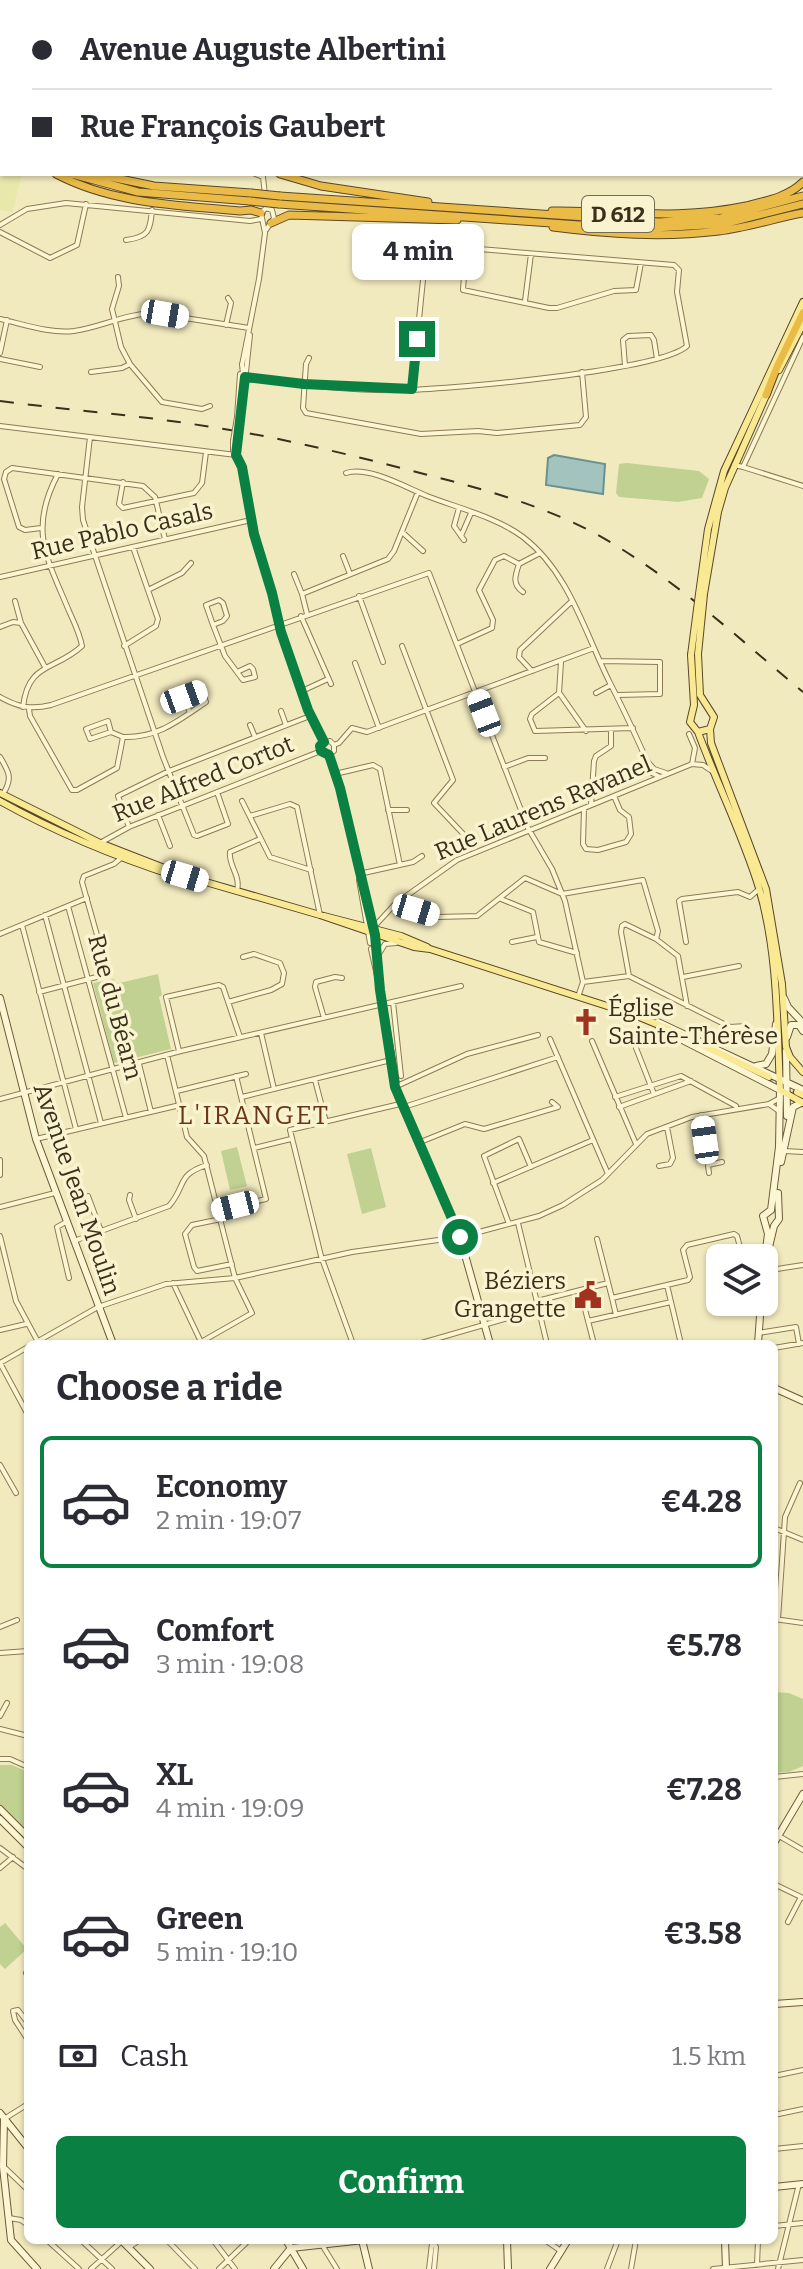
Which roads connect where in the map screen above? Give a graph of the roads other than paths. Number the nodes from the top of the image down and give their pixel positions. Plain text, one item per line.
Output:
1 (60, 176) edge
2 (79, 176) edge
3 (106, 176) edge
4 (265, 176) edge
5 (287, 176) edge
6 (310, 176) edge
7 (803, 182) edge
8 (313, 183) junction
9 (803, 196) edge
10 (250, 197) junction
11 (280, 200) junction
12 (86, 204) junction
13 (803, 204) edge
14 (427, 207) junction
15 (152, 210) junction
16 (526, 211) junction
17 (803, 213) edge
18 (491, 218) junction
19 (265, 219) junction
20 (519, 220) junction
21 (0, 225) edge
22 (0, 232) edge
23 (126, 240) dead end
24 (466, 248) junction
25 (531, 254) junction
26 (641, 262) junction
27 (118, 277) dead end
28 (228, 298) dead end
29 (525, 301) junction
30 (803, 302) edge
31 (803, 313) edge
32 (0, 319) edge
33 (114, 319) junction
34 (7, 320) junction
35 (803, 324) edge
36 (226, 325) junction
37 (249, 328) junction
38 (803, 337) edge
39 (0, 356) edge
40 (309, 358) dead end
41 (657, 359) junction
42 (130, 364) junction
43 (242, 364) junction
44 (625, 366) junction
45 (40, 367) dead end
46 (91, 372) dead end
47 (582, 372) junction
48 (245, 377) junction
49 (304, 384) junction
50 (412, 389) junction
51 (766, 395) junction
52 (210, 406) dead end
53 (239, 418) junction
54 (0, 426) edge
55 (90, 437) junction
56 (206, 452) junction
57 (236, 455) junction
58 (734, 465) junction
59 (743, 467) junction
60 (346, 473) dead end
61 (58, 474) junction
62 (85, 477) junction
63 (123, 482) junction
64 (803, 486) edge
65 (418, 492) junction
66 (157, 502) junction
67 (459, 508) junction
68 (471, 513) junction
69 (252, 520) junction
70 (41, 528) junction
71 (402, 532) junction
72 (165, 539) junction
73 (133, 547) junction
74 (423, 551) dead end
75 (540, 553) junction
76 (95, 555) junction
77 (343, 556) dead end
78 (191, 563) dead end
79 (519, 564) junction
80 (51, 565) junction
81 (294, 574) dead end
82 (350, 574) junction
83 (0, 577) edge
84 (148, 590) junction
85 (523, 592) dead end
86 (302, 594) junction
87 (701, 594) junction
88 (359, 596) junction
89 (15, 601) dead end
90 (572, 601) junction
91 (304, 615) junction
92 (21, 623) junction
93 (279, 624) junction
94 (213, 625) junction
95 (0, 627) edge
96 (457, 644) junction
97 (124, 646) junction
98 (221, 646) junction
99 (402, 646) dead end
100 (594, 648) junction
101 (694, 654) junction
102 (601, 661) junction
103 (383, 662) dead end
104 (561, 662) junction
105 (355, 663) dead end
106 (45, 667) junction
107 (532, 671) junction
108 (237, 672) junction
109 (136, 677) junction
110 (611, 685) junction
111 (302, 691) junction
112 (476, 692) junction
113 (559, 693) junction
114 (596, 693) dead end
115 (618, 695) junction
116 (0, 697) edge
117 (26, 708) junction
118 (709, 710) junction
119 (281, 711) dead end
120 (426, 711) junction
121 (693, 712) junction
122 (190, 713) junction
123 (311, 715) junction
124 (250, 725) dead end
125 (286, 725) junction
126 (379, 728) junction
127 (633, 728) junction
128 (710, 729) junction
129 (586, 731) junction
130 (611, 731) junction
131 (111, 732) junction
132 (694, 732) junction
133 (155, 734) junction
134 (123, 737) junction
135 (255, 737) junction
136 (324, 742) junction
137 (334, 745) junction
138 (321, 751) junction
139 (329, 755) junction
140 (0, 757) edge
141 (545, 758) dead end
142 (647, 761) junction
143 (692, 764) junction
144 (504, 767) junction
145 (169, 771) junction
146 (712, 772) junction
147 (669, 773) junction
148 (335, 774) junction
149 (660, 777) junction
150 (217, 792) junction
151 (1, 796) edge
152 (614, 796) junction
153 (242, 801) dead end
154 (591, 805) junction
155 (183, 806) junction
156 (584, 808) junction
157 (388, 810) junction
158 (407, 810) dead end
159 (158, 815) junction
160 (25, 816) junction
161 (250, 816) junction
162 (48, 818) junction
163 (129, 827) junction
164 (529, 831) junction
165 (66, 835) junction
166 (260, 839) junction
167 (468, 839) dead end
168 (100, 843) junction
169 (170, 846) dead end
170 (422, 856) dead end
171 (121, 858) junction
172 (400, 865) junction
173 (311, 870) junction
174 (359, 874) junction
175 (185, 876) junction
176 (759, 889) junction
177 (237, 892) junction
178 (562, 894) junction
179 (87, 898) junction
180 (501, 899) junction
181 (395, 904) junction
182 (68, 906) junction
183 (45, 915) junction
184 (322, 916) junction
185 (22, 925) junction
186 (369, 927) junction
187 (0, 934) edge
188 (537, 937) junction
189 (656, 939) junction
190 (512, 942) dead end
191 (686, 942) dead end
192 (405, 944) junction
193 (371, 949) junction
194 (430, 949) junction
195 (577, 953) junction
196 (243, 957) dead end
197 (379, 964) junction
198 (739, 966) dead end
199 (379, 974) junction
200 (629, 976) junction
201 (683, 977) junction
202 (342, 978) dead end
203 (88, 979) junction
204 (583, 982) junction
205 (782, 984) junction
206 (63, 986) junction
207 (461, 986) dead end
208 (380, 990) junction
209 (39, 992) junction
210 (578, 997) junction
211 (0, 998) edge
212 (228, 1002) junction
213 (392, 1002) junction
214 (383, 1004) junction
215 (687, 1006) junction
216 (639, 1017) junction
217 (324, 1018) junction
218 (776, 1020) junction
219 (803, 1023) edge
220 (746, 1026) dead end
221 (803, 1031) edge
222 (261, 1032) junction
223 (538, 1035) dead end
224 (240, 1037) junction
225 (550, 1039) dead end
226 (592, 1041) dead end
227 (786, 1046) junction
228 (636, 1048) dead end
229 (179, 1051) junction
230 (167, 1055) junction
231 (558, 1057) junction
232 (391, 1060) junction
233 (138, 1062) junction
234 (753, 1065) junction
235 (113, 1069) junction
236 (803, 1072) edge
237 (246, 1074) dead end
238 (89, 1076) junction
239 (236, 1076) junction
240 (401, 1076) dead end
241 (769, 1077) tunnel mouth
242 (779, 1078) junction
243 (315, 1080) junction
244 (691, 1081) junction
245 (787, 1081) junction
246 (64, 1082) junction
247 (395, 1087) junction
248 (652, 1087) junction
249 (274, 1089) junction
250 (177, 1091) junction
251 (801, 1092) edge
252 (25, 1093) junction
253 (654, 1094) junction
254 (780, 1094) junction
255 (787, 1094) junction
256 (242, 1097) junction
257 (615, 1097) junction
258 (0, 1099) edge
259 (552, 1102) dead end
260 (803, 1102) edge
261 (769, 1104) junction
262 (180, 1105) junction
263 (402, 1106) junction
264 (619, 1107) junction
265 (738, 1108) junction
266 (151, 1112) junction
267 (780, 1112) junction
268 (701, 1115) junction
269 (126, 1118) junction
270 (326, 1122) junction
271 (101, 1123) junction
272 (667, 1127) junction
273 (76, 1129) junction
274 (36, 1139) junction
275 (292, 1139) junction
276 (593, 1140) junction
277 (418, 1143) junction
278 (636, 1144) junction
279 (254, 1148) junction
280 (784, 1151) junction
281 (803, 1152) edge
282 (0, 1160) edge
283 (722, 1162) dead end
284 (207, 1165) junction
285 (708, 1165) junction
286 (659, 1166) dead end
287 (531, 1167) junction
288 (709, 1173) dead end
289 (608, 1174) junction
290 (0, 1175) edge
291 (493, 1183) junction
292 (55, 1193) junction
293 (130, 1195) dead end
294 (88, 1196) dead end
295 (0, 1207) edge
296 (219, 1210) junction
297 (774, 1211) junction
298 (136, 1219) junction
299 (221, 1219) junction
300 (66, 1222) junction
301 (518, 1223) junction
302 (509, 1224) junction
303 (770, 1225) junction
304 (101, 1231) junction
305 (0, 1236) edge
306 (460, 1237) junction
307 (597, 1239) dead end
308 (74, 1241) junction
309 (739, 1244) edge
310 (767, 1244) edge
311 (323, 1258) junction
312 (232, 1264) junction
313 (803, 1265) edge
314 (778, 1267) edge
315 (69, 1278) dead end
316 (235, 1278) junction
317 (173, 1283) junction
318 (608, 1283) junction
319 (667, 1285) junction
320 (580, 1290) junction
321 (612, 1298) junction
322 (537, 1301) junction
323 (671, 1302) junction
324 (98, 1307) junction
325 (539, 1309) junction
326 (616, 1315) junction
327 (760, 1316) edge
328 (588, 1321) junction
329 (26, 1324) junction
330 (485, 1326) junction
331 (0, 1330) edge
332 (758, 1333) junction
333 (32, 1340) edge
334 (41, 1340) edge
335 (111, 1340) edge
336 (200, 1340) edge
337 (205, 1340) edge
338 (352, 1340) edge
339 (433, 1340) edge
340 (489, 1340) edge
341 (546, 1340) edge
342 (593, 1340) edge
343 (680, 1340) edge
344 (758, 1340) edge
345 (801, 1343) edge
346 (778, 1347) edge
347 (24, 1350) edge
348 (0, 1363) edge
349 (778, 1389) edge
350 (801, 1397) edge
351 (24, 1408) edge
352 (0, 1465) edge
353 (800, 1483) dead end
354 (16, 1493) dead end
355 (778, 1530) edge
356 (783, 1532) junction
357 (803, 1540) edge
358 (778, 1594) edge
359 (778, 1619) edge
360 (17, 1620) dead end
361 (803, 1623) edge
362 (0, 1627) edge
363 (24, 1651) edge
364 (0, 1653) edge
365 (7, 1703) dead end
366 (0, 1716) edge
367 (0, 1729) edge
368 (24, 1735) edge
369 (0, 1759) edge
370 (24, 1765) edge
371 (803, 1774) edge
372 (778, 1777) edge
373 (802, 1798) edge
374 (0, 1809) edge
375 (0, 1819) edge
376 (24, 1833) edge
377 (778, 1836) edge
378 (778, 1840) edge
379 (24, 1843) edge
380 (0, 1848) edge
381 (803, 1850) edge
382 (13, 1857) junction
383 (24, 1866) edge
384 (0, 1868) edge
385 (778, 1886) edge
386 (802, 1898) edge
387 (788, 1922) dead end
388 (803, 2002) edge
389 (778, 2004) edge
390 (24, 2018) edge
391 (24, 2034) edge
392 (803, 2070) edge
393 (778, 2075) edge
394 (24, 2106) edge
395 (803, 2109) edge
396 (778, 2114) edge
397 (2, 2116) edge
398 (15, 2133) junction
399 (2, 2134) junction
400 (24, 2139) edge
401 (803, 2146) edge
402 (778, 2149) edge
403 (1, 2152) edge
404 (3, 2167) junction
405 (801, 2184) edge
406 (24, 2186) edge
407 (778, 2187) edge
408 (7, 2218) junction
409 (24, 2222) edge
410 (803, 2223) edge
411 (789, 2225) junction
412 (778, 2226) edge
413 (52, 2244) edge
414 (85, 2244) edge
415 (117, 2244) edge
416 (125, 2244) edge
417 (133, 2244) edge
418 (171, 2244) edge
419 (216, 2244) edge
420 (245, 2244) edge
421 (288, 2244) edge
422 (310, 2244) edge
423 (321, 2244) edge
424 (364, 2244) edge
425 (432, 2244) edge
426 (507, 2244) edge
427 (551, 2244) edge
428 (565, 2244) edge
429 (616, 2244) edge
430 (635, 2244) edge
431 (725, 2244) edge
432 (758, 2244) edge
433 (128, 2247) junction
434 (291, 2248) junction
435 (561, 2251) junction
436 (101, 2259) junction
437 (228, 2260) junction
438 (803, 2260) edge
439 (780, 2262) junction
440 (757, 2265) junction
441 (726, 2268) edge
442 (37, 2269) edge
443 (79, 2269) edge
444 (91, 2269) edge
445 (112, 2269) edge
446 (150, 2269) edge
447 (195, 2269) edge
448 (219, 2269) edge
449 (235, 2269) edge
450 (274, 2269) edge
451 (303, 2269) edge
452 (337, 2269) edge
453 (369, 2269) edge
454 (432, 2269) edge
455 (508, 2269) edge
456 (550, 2269) edge
457 (607, 2269) edge
458 (631, 2269) edge
459 (713, 2269) edge
460 (778, 2269) edge

1 - 19 highway, D 612
2 - 10 highway, D 612
3 - 10 highway, D 612
4 - 19 street
5 - 8 highway
6 - 8 highway
7 - 16 highway, D 612
8 - 16 highway
9 - 14 highway, D 612
10 - 11 highway, D 612, bridge
11 - 14 highway, D 612
11 - 18 highway, D 612
12 - 15 street
12 - 21 street
12 - 22 street
13 - 20 highway, D 612
14 - 16 highway, D 612
15 - 19 street
15 - 23 street
17 - 20 highway, D 612
18 - 19 highway, D 612
18 - 20 highway, D 612
19 - 37 street
24 - 25 street
24 - 29 street
24 - 50 street
25 - 26 street
25 - 29 street
26 - 29 street
26 - 41 street
27 - 33 street
28 - 36 street
30 - 87 main road
31 - 51 highway
32 - 34 street
33 - 34 street
33 - 36 street
33 - 42 street
34 - 39 street
35 - 51 main road
36 - 37 street
37 - 43 street
37 - 48 street
38 - 59 street
39 - 45 street
40 - 49 street
41 - 44 street
41 - 44 street
42 - 46 street
42 - 52 street
43 - 48 street
43 - 53 street
44 - 47 street
47 - 49 street
47 - 50 street
48 - 49 street
48 - 53 street
49 - 50 street
51 - 58 main road
53 - 57 street, bridge
54 - 55 street
55 - 56 street
55 - 62 street
56 - 57 street
56 - 66 street
57 - 69 street
58 - 59 street
58 - 87 main road
59 - 64 street
60 - 65 street
61 - 62 street
61 - 70 street
61 - 70 street
62 - 63 street
62 - 76 street
63 - 66 street
63 - 66 street
65 - 67 street
65 - 71 street
66 - 72 street
67 - 68 street
67 - 68 street
68 - 75 street
69 - 72 street, Rue Pablo Casals
69 - 93 street
70 - 80 street
71 - 74 street
71 - 82 street
72 - 73 street, Rue Pablo Casals
73 - 76 street, Rue Pablo Casals
73 - 84 street
75 - 79 street
75 - 90 street
76 - 80 street, Rue Pablo Casals
76 - 97 street
77 - 82 street
78 - 84 street
79 - 85 street
79 - 96 street
80 - 83 street, Rue Pablo Casals
80 - 106 street
81 - 86 street
82 - 86 street
84 - 97 street
86 - 91 street
87 - 101 main road, bridge
88 - 91 street
88 - 96 street
88 - 103 street
89 - 92 street
90 - 100 street
90 - 107 street
91 - 93 street
91 - 111 street
92 - 95 street
92 - 106 street
93 - 98 street
93 - 111 street
94 - 94 street
94 - 98 street
96 - 112 street
97 - 109 street
98 - 108 street
98 - 109 street
99 - 120 street
100 - 102 street
100 - 104 street
101 - 118 main road
101 - 121 main road
102 - 110 street
102 - 115 street
104 - 107 street
104 - 113 street
105 - 126 street
106 - 117 street
107 - 112 street
108 - 108 street
109 - 117 street
109 - 133 street
110 - 114 street
110 - 115 street
111 - 123 street
112 - 120 street
112 - 144 street
113 - 129 street
113 - 129 street
115 - 127 street
116 - 117 street
117 - 134 street
118 - 121 main road
118 - 128 main road
119 - 125 street
120 - 126 street
120 - 167 street
121 - 132 main road
122 - 122 street
122 - 133 street
123 - 125 street
123 - 136 street
124 - 135 street
125 - 135 street
126 - 137 street
127 - 130 street
127 - 142 street
128 - 132 main road
128 - 205 main road
129 - 130 street
130 - 154 street
131 - 131 street
131 - 134 street
132 - 143 street
132 - 146 main road
133 - 134 street
133 - 145 street
135 - 145 street
136 - 137 street
136 - 138 street
137 - 139 street
138 - 139 street
138 - 150 street, Rue Alfred Cortot
139 - 148 street
140 - 151 street
141 - 144 street
142 - 147 street
142 - 149 street
143 - 146 street
143 - 147 street, Rue Laurens Ravanel
144 - 164 street
145 - 155 street
145 - 163 street
146 - 176 main road
147 - 149 street, Rue Laurens Ravanel
148 - 157 street
148 - 174 street
149 - 152 street, Rue Laurens Ravanel
150 - 155 street, Rue Alfred Cortot
150 - 155 street
151 - 160 main road
151 - 162 main road
152 - 154 street, Rue Laurens Ravanel
152 - 156 street
153 - 161 street
154 - 156 street, Rue Laurens Ravanel
155 - 159 street, Rue Alfred Cortot
156 - 164 street, Rue Laurens Ravanel
157 - 158 street
157 - 172 street
159 - 163 street, Rue Alfred Cortot
159 - 169 street
160 - 162 main road
160 - 165 main road
161 - 166 street
161 - 173 street
162 - 168 main road
163 - 168 street, Rue Alfred Cortot
164 - 178 street
164 - 181 street, Rue Laurens Ravanel
165 - 168 main road
165 - 171 main road
166 - 173 street
166 - 177 street
168 - 175 main road
170 - 172 street
171 - 175 main road
171 - 179 street
172 - 174 street
173 - 184 street
174 - 186 street
175 - 177 main road
176 - 191 street
176 - 218 main road
177 - 184 main road
178 - 180 street
178 - 189 street
178 - 195 street
179 - 182 street
179 - 203 street
180 - 181 street
180 - 188 street
181 - 186 street, Rue Laurens Ravanel
182 - 183 street
182 - 203 street, Rue du Béarn
183 - 185 street
183 - 206 street
184 - 186 main road
185 - 187 street
185 - 209 street
186 - 192 main road
186 - 193 street
186 - 193 street
186 - 194 main road
186 - 197 street
186 - 199 street
188 - 190 street
188 - 195 street
189 - 200 street
189 - 201 street
192 - 194 main road
192 - 197 street
193 - 208 street
194 - 210 main road
195 - 204 street
196 - 212 street
197 - 199 street
198 - 201 street
199 - 208 street
200 - 204 street
200 - 215 street
201 - 215 street
202 - 217 street
203 - 206 street
203 - 235 street, Rue du Béarn
204 - 210 street
205 - 219 street
205 - 227 main road
206 - 209 street
206 - 238 street
207 - 213 street
208 - 214 street
209 - 246 street
210 - 216 main road
211 - 252 street, Avenue Jean Moulin
212 - 224 street
212 - 229 street
213 - 214 street
213 - 240 street
214 - 217 street
214 - 232 street
215 - 220 street
216 - 234 street
216 - 241 main road
216 - 254 street
217 - 222 street
218 - 234 street
218 - 242 main road
221 - 227 street
222 - 224 street
222 - 249 street
223 - 247 street
224 - 229 street
225 - 231 street
226 - 257 street
227 - 236 main road
227 - 245 street
228 - 248 street
229 - 230 street
230 - 233 street
230 - 250 street
231 - 263 street
231 - 276 street
232 - 243 street
232 - 247 street
233 - 235 street
233 - 266 street
234 - 242 street
235 - 238 street
235 - 269 street, Rue du Béarn
237 - 239 street
238 - 246 street
238 - 271 street
239 - 250 street
239 - 256 street
242 - 245 street
242 - 254 main road
243 - 249 street
243 - 270 street
244 - 248 street
244 - 253 street
244 - 265 street
245 - 251 street
245 - 255 street
246 - 252 street
246 - 273 street
247 - 263 street
248 - 253 street
248 - 257 street
249 - 256 street
250 - 262 street
252 - 258 street
252 - 274 street, Avenue Jean Moulin
253 - 264 street
254 - 255 main road
254 - 261 street
254 - 267 street
255 - 260 main road
255 - 280 street
256 - 279 street
257 - 264 street
259 - 277 street
260 - 280 street
261 - 265 street
261 - 267 street
262 - 266 street
262 - 284 street
263 - 270 street
263 - 277 street
264 - 278 street
265 - 268 street
266 - 269 street
267 - 297 street
268 - 272 street
268 - 285 street
269 - 271 street
270 - 275 street
271 - 273 street
272 - 278 street
272 - 286 street
273 - 274 street
274 - 292 street, Avenue Jean Moulin
275 - 279 street
275 - 311 street
276 - 287 street
276 - 289 street
277 - 306 street
278 - 289 street
279 - 296 street
280 - 281 street
280 - 297 street
282 - 290 street
283 - 285 street
284 - 296 street
284 - 298 street
285 - 288 street
287 - 291 street
287 - 291 street
289 - 301 street
291 - 302 street
292 - 295 street
292 - 300 street, Avenue Jean Moulin
293 - 298 street
294 - 304 street
296 - 299 street
297 - 303 street
297 - 303 street
298 - 304 street
299 - 312 street
299 - 312 street
300 - 308 street, Avenue Jean Moulin
300 - 315 street
301 - 302 street
301 - 322 street
302 - 306 street
303 - 310 street
304 - 308 street
305 - 329 street
306 - 311 street
306 - 330 street
307 - 318 street
308 - 324 street, Avenue Jean Moulin
309 - 319 street
311 - 316 street
311 - 338 street
312 - 316 street
313 - 314 street
316 - 317 street
316 - 337 street
317 - 324 street
317 - 336 street
318 - 320 street
318 - 321 street
319 - 321 street
319 - 323 street
320 - 322 street
320 - 328 street
321 - 326 street
322 - 325 street
323 - 326 street
323 - 343 street
324 - 334 street
324 - 335 street, Avenue Jean Moulin
325 - 330 street
325 - 341 street
326 - 328 street
327 - 332 street
328 - 342 street
329 - 331 street
329 - 333 street
330 - 339 street
330 - 340 street
332 - 344 street
332 - 345 street
345 - 346 street
347 - 348 street
348 - 351 street
349 - 350 street
352 - 354 street
353 - 356 street
355 - 356 street
356 - 357 street
356 - 358 street
359 - 361 street
360 - 362 street
363 - 364 street
365 - 366 street
367 - 368 street
369 - 370 street
371 - 372 street
373 - 377 street
374 - 376 street
375 - 379 street
378 - 381 street
380 - 382 street
382 - 383 street
382 - 384 street
385 - 386 street
386 - 387 street
388 - 389 street
390 - 391 street
392 - 393 street
394 - 397 street
395 - 396 street
397 - 398 street
397 - 399 street
398 - 399 street
398 - 400 street
399 - 403 street
401 - 402 street
403 - 404 street
404 - 406 street
404 - 408 street
405 - 407 street
405 - 411 street
408 - 409 street
408 - 442 street
410 - 411 street
411 - 412 street
411 - 439 street
413 - 443 street
414 - 436 street
415 - 436 street
416 - 433 street
417 - 433 street
418 - 447 street
419 - 437 street
420 - 437 street
421 - 434 street
422 - 434 street
423 - 452 street
424 - 453 street
425 - 454 street
426 - 455 street
427 - 435 street
428 - 435 street
429 - 457 street
430 - 458 street
431 - 441 street
432 - 440 street
433 - 446 street
434 - 450 street
434 - 451 street
435 - 456 street
436 - 444 street
436 - 445 street
437 - 448 street
437 - 449 street
438 - 439 street
439 - 440 street
439 - 460 street
440 - 441 street
441 - 459 street

